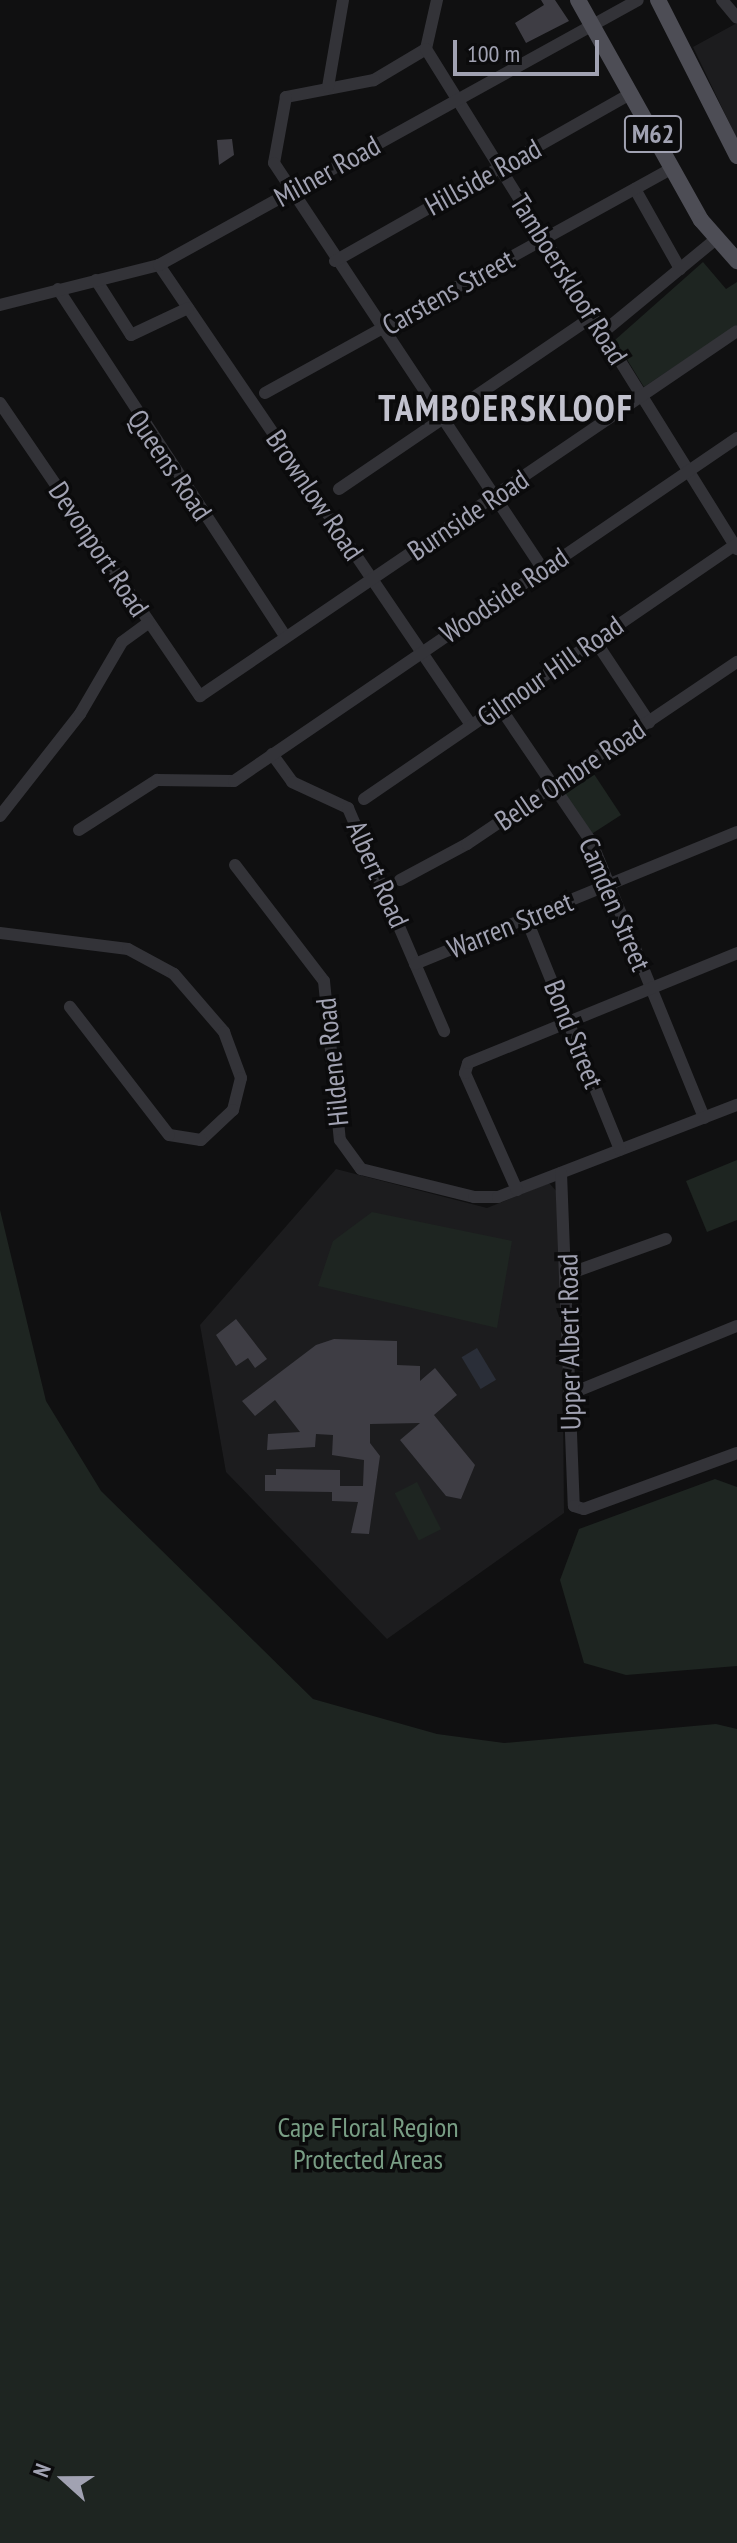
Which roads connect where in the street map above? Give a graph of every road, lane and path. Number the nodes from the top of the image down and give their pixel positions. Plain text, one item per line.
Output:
1 (343, 0) edge
2 (437, 0) edge
3 (578, 0) edge
4 (638, 0) edge
5 (658, 0) edge
6 (722, 0) edge
7 (735, 19) edge
8 (592, 25) junction
9 (426, 49) junction
10 (328, 87) junction
11 (630, 94) junction
12 (456, 98) junction
13 (737, 156) edge
14 (500, 168) junction
15 (672, 168) junction
16 (635, 189) junction
17 (290, 192) junction
18 (543, 239) junction
19 (716, 239) junction
20 (335, 261) junction
21 (737, 261) edge
22 (159, 265) junction
23 (680, 269) junction
24 (96, 280) junction
25 (58, 289) junction
26 (0, 305) edge
27 (188, 308) junction
28 (592, 317) junction
29 (383, 328) junction
30 (737, 331) edge
31 (602, 333) junction
32 (265, 393) dead end
33 (642, 396) junction
34 (0, 403) edge
35 (4, 419) edge
36 (441, 419) junction
37 (737, 438) edge
38 (689, 470) junction
39 (339, 489) dead end
40 (494, 497) junction
41 (736, 546) edge
42 (543, 570) junction
43 (372, 580) junction
44 (148, 623) junction
45 (286, 637) junction
46 (594, 639) junction
47 (421, 653) junction
48 (735, 668) edge
49 (197, 696) joint
50 (499, 706) junction
51 (649, 722) junction
52 (471, 725) junction
53 (272, 754) junction
54 (555, 788) junction
55 (364, 799) dead end
56 (0, 816) edge
57 (79, 830) dead end
58 (737, 832) edge
59 (235, 865) dead end
60 (400, 880) dead end
61 (608, 884) junction
62 (526, 918) junction
63 (0, 933) edge
64 (737, 953) edge
65 (415, 964) junction
66 (651, 988) junction
67 (70, 1007) dead end
68 (570, 1021) junction
69 (444, 1031) dead end
70 (737, 1105) edge
71 (704, 1118) junction
72 (620, 1150) junction
73 (561, 1173) junction
74 (517, 1190) junction
75 (666, 1239) dead end
76 (568, 1274) junction
77 (737, 1326) edge
78 (570, 1394) junction
79 (737, 1453) edge

1 - 10 street
2 - 9 street
3 - 8 main road, M62
4 - 8 street, Milner Road
5 - 13 main road, M62
6 - 7 street
8 - 11 main road, M62
8 - 12 street, Milner Road
9 - 10 street
9 - 12 street, Tamboerskloof Road
10 - 17 street
11 - 14 street, Hillside Road
11 - 15 main road, M62
12 - 14 street, Tamboerskloof Road
12 - 17 street, Milner Road
14 - 18 street, Tamboerskloof Road
14 - 20 street, Hillside Road
15 - 16 street, Carstens Street
15 - 19 main road, M62
16 - 18 street, Carstens Street
16 - 23 street
17 - 20 street
17 - 22 street, Milner Road
18 - 28 street, Tamboerskloof Road
18 - 29 street, Carstens Street
19 - 21 main road, M62
19 - 23 street
20 - 29 street
22 - 24 street, Milner Road
22 - 27 street, Brownlow Road
23 - 31 street
24 - 25 street, Milner Road
24 - 27 street
25 - 26 street, Milner Road
25 - 45 street, Queens Road
27 - 43 street, Brownlow Road
28 - 31 street, Tamboerskloof Road
28 - 36 street
29 - 32 street, Carstens Street
29 - 36 street
30 - 33 street, Burnside Road
31 - 33 street, Tamboerskloof Road
33 - 38 street, Tamboerskloof Road
33 - 40 street, Burnside Road
34 - 35 street, Devonport Road
35 - 44 street, Devonport Road
36 - 39 street
36 - 40 street
37 - 38 street, Woodside Road
38 - 41 street, Tamboerskloof Road
38 - 42 street, Woodside Road
40 - 42 street
40 - 43 street, Burnside Road
41 - 46 street, Gilmour Hill Road
42 - 47 street, Woodside Road
43 - 45 street, Burnside Road
43 - 47 street, Brownlow Road
44 - 49 street, Devonport Road
44 - 56 street
45 - 49 street, Burnside Road
46 - 50 street, Gilmour Hill Road
46 - 51 street
47 - 52 street, Brownlow Road
47 - 53 street, Woodside Road
48 - 51 street, Belle Ombre Road
50 - 52 street, Gilmour Hill Road
50 - 54 street, Camden Street
51 - 54 street, Belle Ombre Road
52 - 55 street, Gilmour Hill Road
53 - 57 street, Woodside Road
53 - 65 street, Albert Road
54 - 60 street, Belle Ombre Road
54 - 61 street, Camden Street
58 - 61 street, Warren Street
59 - 74 street, Hildene Road
61 - 62 street, Warren Street
61 - 66 street, Camden Street
62 - 65 street, Warren Street
62 - 68 street, Bond Street
63 - 67 street
64 - 66 street
65 - 69 street, Albert Road
66 - 68 street
66 - 71 street, Camden Street
68 - 72 street, Bond Street
68 - 74 street
70 - 71 street, Hildene Road
71 - 72 street, Hildene Road
72 - 73 street, Hildene Road
73 - 74 street, Hildene Road
73 - 76 street, Upper Albert Road
75 - 76 street
76 - 78 street, Upper Albert Road
77 - 78 street
78 - 79 street, Upper Albert Road

